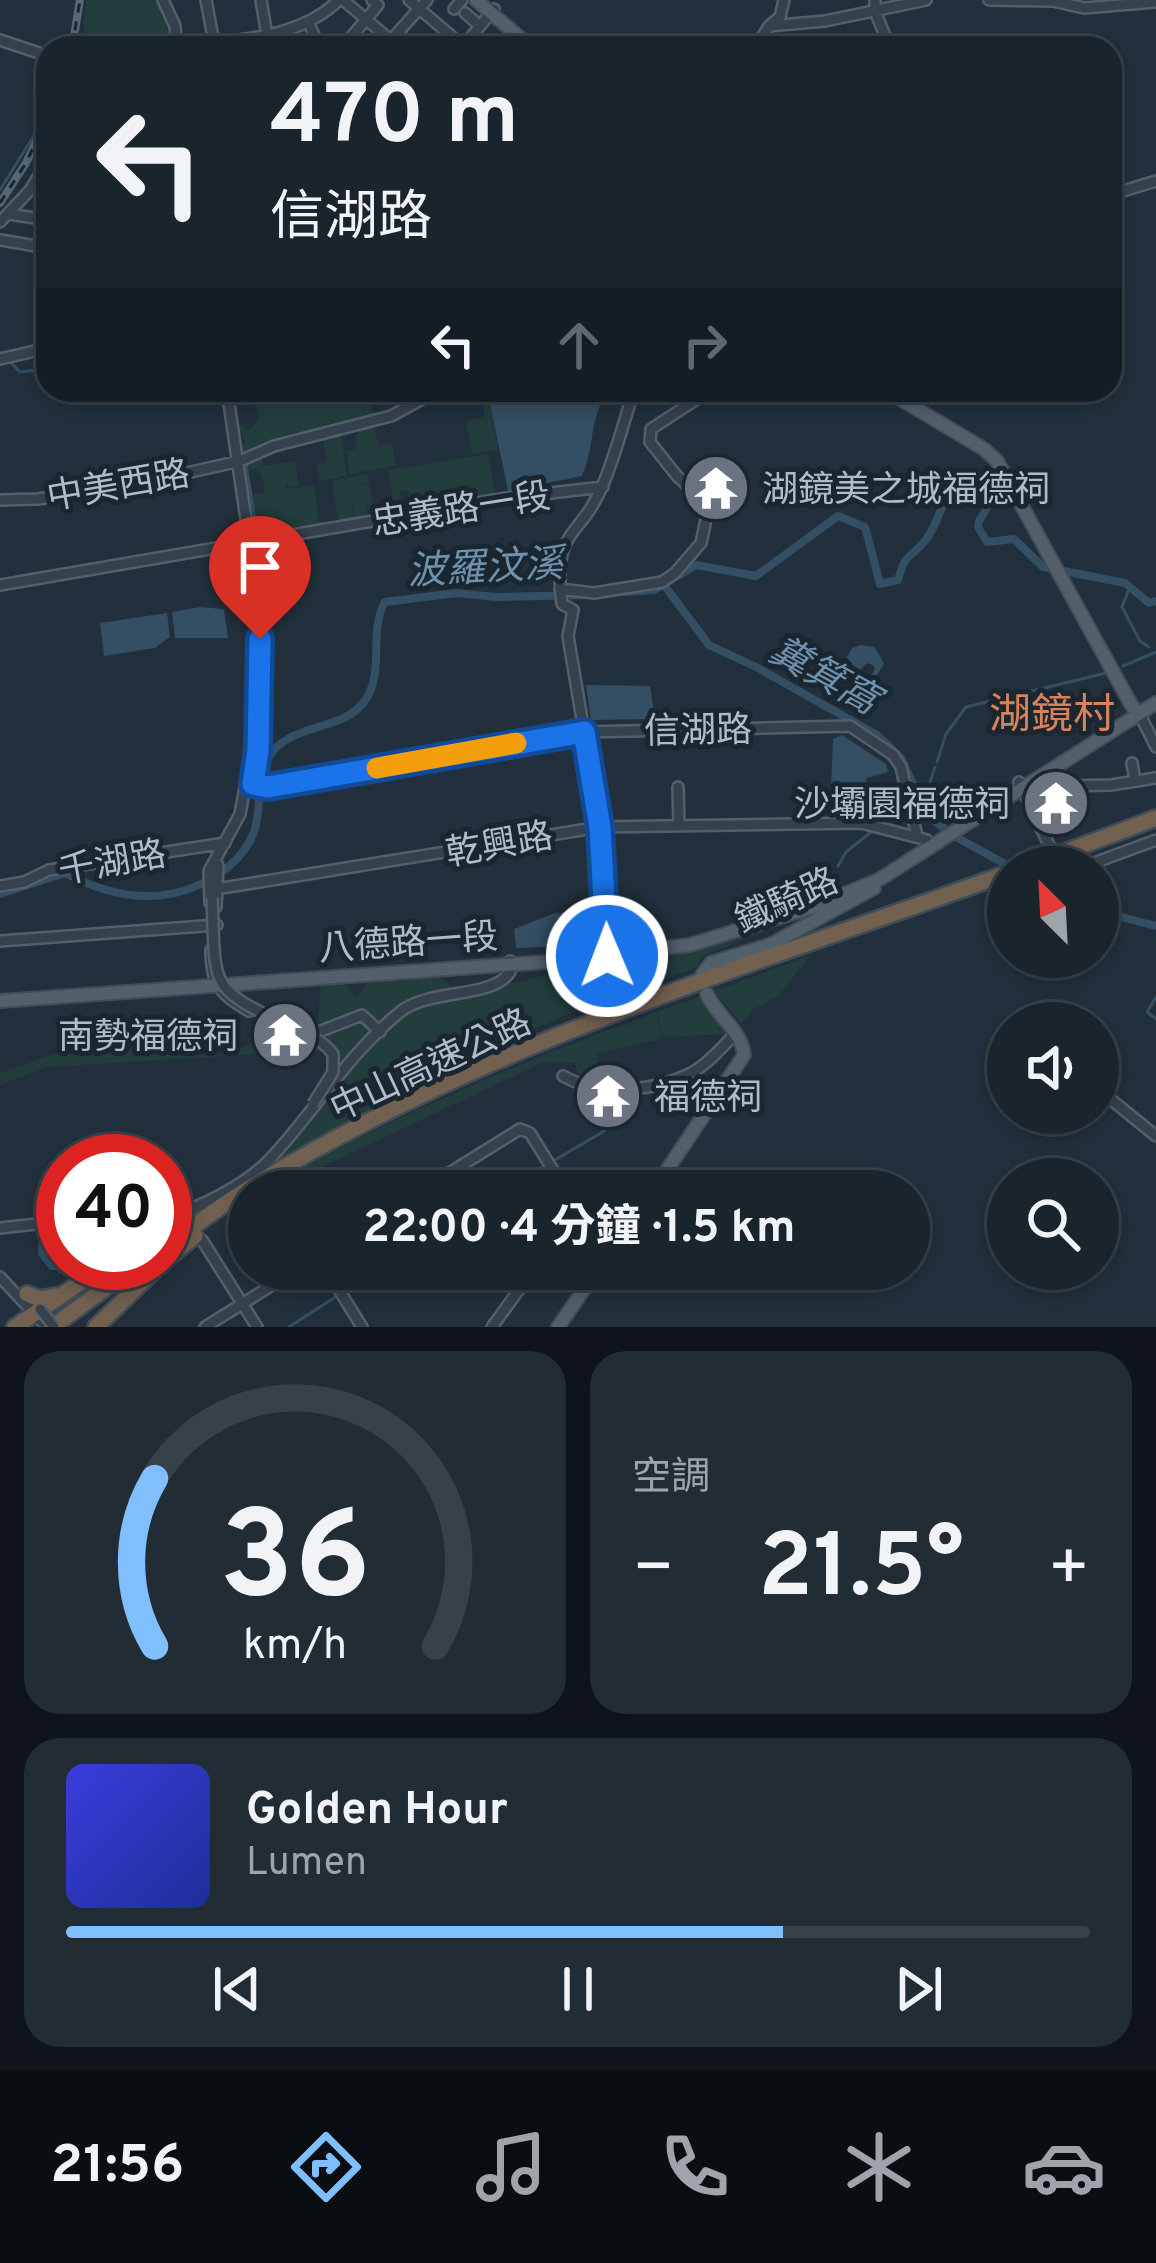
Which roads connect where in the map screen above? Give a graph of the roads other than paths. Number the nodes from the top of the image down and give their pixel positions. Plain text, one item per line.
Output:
1 (206, 0) edge
2 (261, 0) edge
3 (342, 0) edge
4 (372, 0) edge
5 (410, 0) edge
6 (784, 0) edge
7 (926, 0) edge
8 (989, 0) edge
9 (163, 1) edge
10 (1156, 2) edge
11 (424, 4) edge
12 (486, 6) edge
13 (875, 6) edge
14 (460, 8) edge
15 (367, 21) junction
16 (309, 26) junction
17 (480, 26) junction
18 (770, 26) junction
19 (175, 36) edge
20 (213, 36) edge
21 (267, 36) edge
22 (280, 36) edge
23 (314, 36) edge
24 (353, 36) edge
25 (382, 36) edge
26 (400, 36) edge
27 (452, 36) edge
28 (471, 36) edge
29 (522, 36) edge
30 (763, 36) edge
31 (886, 36) edge
32 (0, 43) edge
33 (36, 54) edge
34 (36, 180) edge
35 (1156, 181) edge
36 (30, 190) junction
37 (36, 191) edge
38 (1122, 191) edge
39 (4, 218) edge
40 (34, 218) dead end
41 (0, 240) edge
42 (36, 246) edge
43 (36, 351) edge
44 (0, 359) edge
45 (230, 402) edge
46 (417, 402) edge
47 (630, 402) edge
48 (693, 402) edge
49 (905, 402) edge
50 (916, 402) edge
51 (238, 461) junction
52 (603, 487) junction
53 (0, 500) edge
54 (251, 542) junction
55 (1062, 569) junction
56 (0, 585) edge
57 (560, 595) junction
58 (1156, 699) edge
59 (1138, 709) junction
60 (584, 732) junction
61 (1156, 748) edge
62 (1132, 763) dead end
63 (1156, 778) edge
64 (1135, 781) junction
65 (1021, 784) junction
66 (260, 785) junction
67 (678, 787) dead end
68 (1156, 822) edge
69 (679, 826) junction
70 (600, 827) junction
71 (930, 838) junction
72 (1156, 840) edge
73 (225, 843) junction
74 (1045, 846) edge
75 (1085, 846) edge
76 (1086, 846) edge
77 (1119, 854) edge
78 (212, 870) junction
79 (884, 873) junction
80 (987, 885) edge
81 (0, 886) edge
82 (212, 892) junction
83 (214, 925) junction
84 (0, 941) edge
85 (607, 952) junction
86 (510, 961) junction
87 (703, 975) dead end
88 (218, 982) junction
89 (707, 994) dead end
90 (0, 998) edge
91 (380, 1032) junction
92 (737, 1032) junction
93 (563, 1076) dead end
94 (313, 1104) junction
95 (1119, 1106) edge
96 (1156, 1136) edge
97 (292, 1170) edge
98 (454, 1170) edge
99 (553, 1170) edge
100 (666, 1170) edge
101 (228, 1206) edge
102 (192, 1207) edge
103 (228, 1208) edge
104 (228, 1212) edge
105 (192, 1223) edge
106 (36, 1224) edge
107 (0, 1228) edge
108 (192, 1230) edge
109 (192, 1240) edge
110 (202, 1240) dead end
111 (0, 1273) edge
112 (66, 1290) edge
113 (105, 1290) edge
114 (134, 1290) edge
115 (264, 1290) edge
116 (339, 1290) edge
117 (522, 1290) edge
118 (584, 1290) edge
119 (58, 1295) junction
120 (25, 1296) junction
121 (242, 1304) junction
122 (37, 1311) junction
123 (15, 1327) edge
124 (54, 1327) edge
125 (96, 1327) edge
126 (205, 1327) edge
127 (257, 1327) edge
128 (362, 1327) edge
129 (496, 1327) edge
130 (558, 1327) edge

1 - 20 street
2 - 21 street
3 - 15 street
3 - 16 street
4 - 15 street
5 - 11 street
6 - 18 street
7 - 13 street
8 - 10 street
9 - 19 street
11 - 26 street
11 - 27 street
12 - 17 street
12 - 29 main road
13 - 18 street
13 - 31 street
14 - 17 street
15 - 24 street
15 - 25 street
16 - 22 street
16 - 23 street
17 - 28 street
18 - 30 street
32 - 33 street
34 - 36 street
35 - 38 street
36 - 37 street
36 - 39 street
39 - 40 street
41 - 42 street
43 - 44 street
45 - 51 street
46 - 51 street, 中美西路
47 - 52 street
48 - 57 street
49 - 55 main road
50 - 55 main road
51 - 53 street, 中美西路
51 - 54 street
52 - 54 street, 忠義路一段
52 - 57 street
54 - 56 street, 忠義路一段
54 - 66 street
54 - 73 street
55 - 59 main road
57 - 60 street
58 - 59 main road
59 - 61 street
59 - 65 main road
60 - 66 street, 信湖路
60 - 70 street
60 - 71 street, 信湖路
62 - 64 street
63 - 64 street
64 - 65 street
65 - 71 main road, 八德路一段
65 - 74 street
66 - 78 street
67 - 69 street
68 - 75 highway
68 - 76 highway
69 - 70 street, 乾興路
69 - 71 street, 乾興路
70 - 82 street, 乾興路
70 - 85 street
71 - 79 main road, 八德路一段
72 - 77 street
73 - 78 street
73 - 81 street, 千湖路
78 - 82 street
79 - 85 main road, 八德路一段
79 - 87 main road, 鐵騎路
80 - 97 highway, 中山高速公路
82 - 83 street
82 - 94 street, bridge
83 - 84 street
83 - 88 street
85 - 86 main road, 八德路一段
86 - 88 main road, 八德路一段
86 - 91 street
88 - 90 main road, 八德路一段
88 - 91 street
89 - 92 main road
91 - 94 street
92 - 93 street
92 - 100 main road
94 - 102 street
95 - 96 street
98 - 99 street
101 - 105 highway
103 - 108 highway, 中山高速公路
104 - 109 highway
106 - 107 street
110 - 121 street
111 - 120 street
112 - 119 highway
113 - 124 highway
114 - 125 highway
115 - 121 street
116 - 128 street
117 - 129 street
118 - 130 main road
119 - 120 highway
119 - 122 highway
120 - 122 street
120 - 123 highway
121 - 126 street
121 - 127 street
122 - 123 highway
122 - 124 street, bridge

